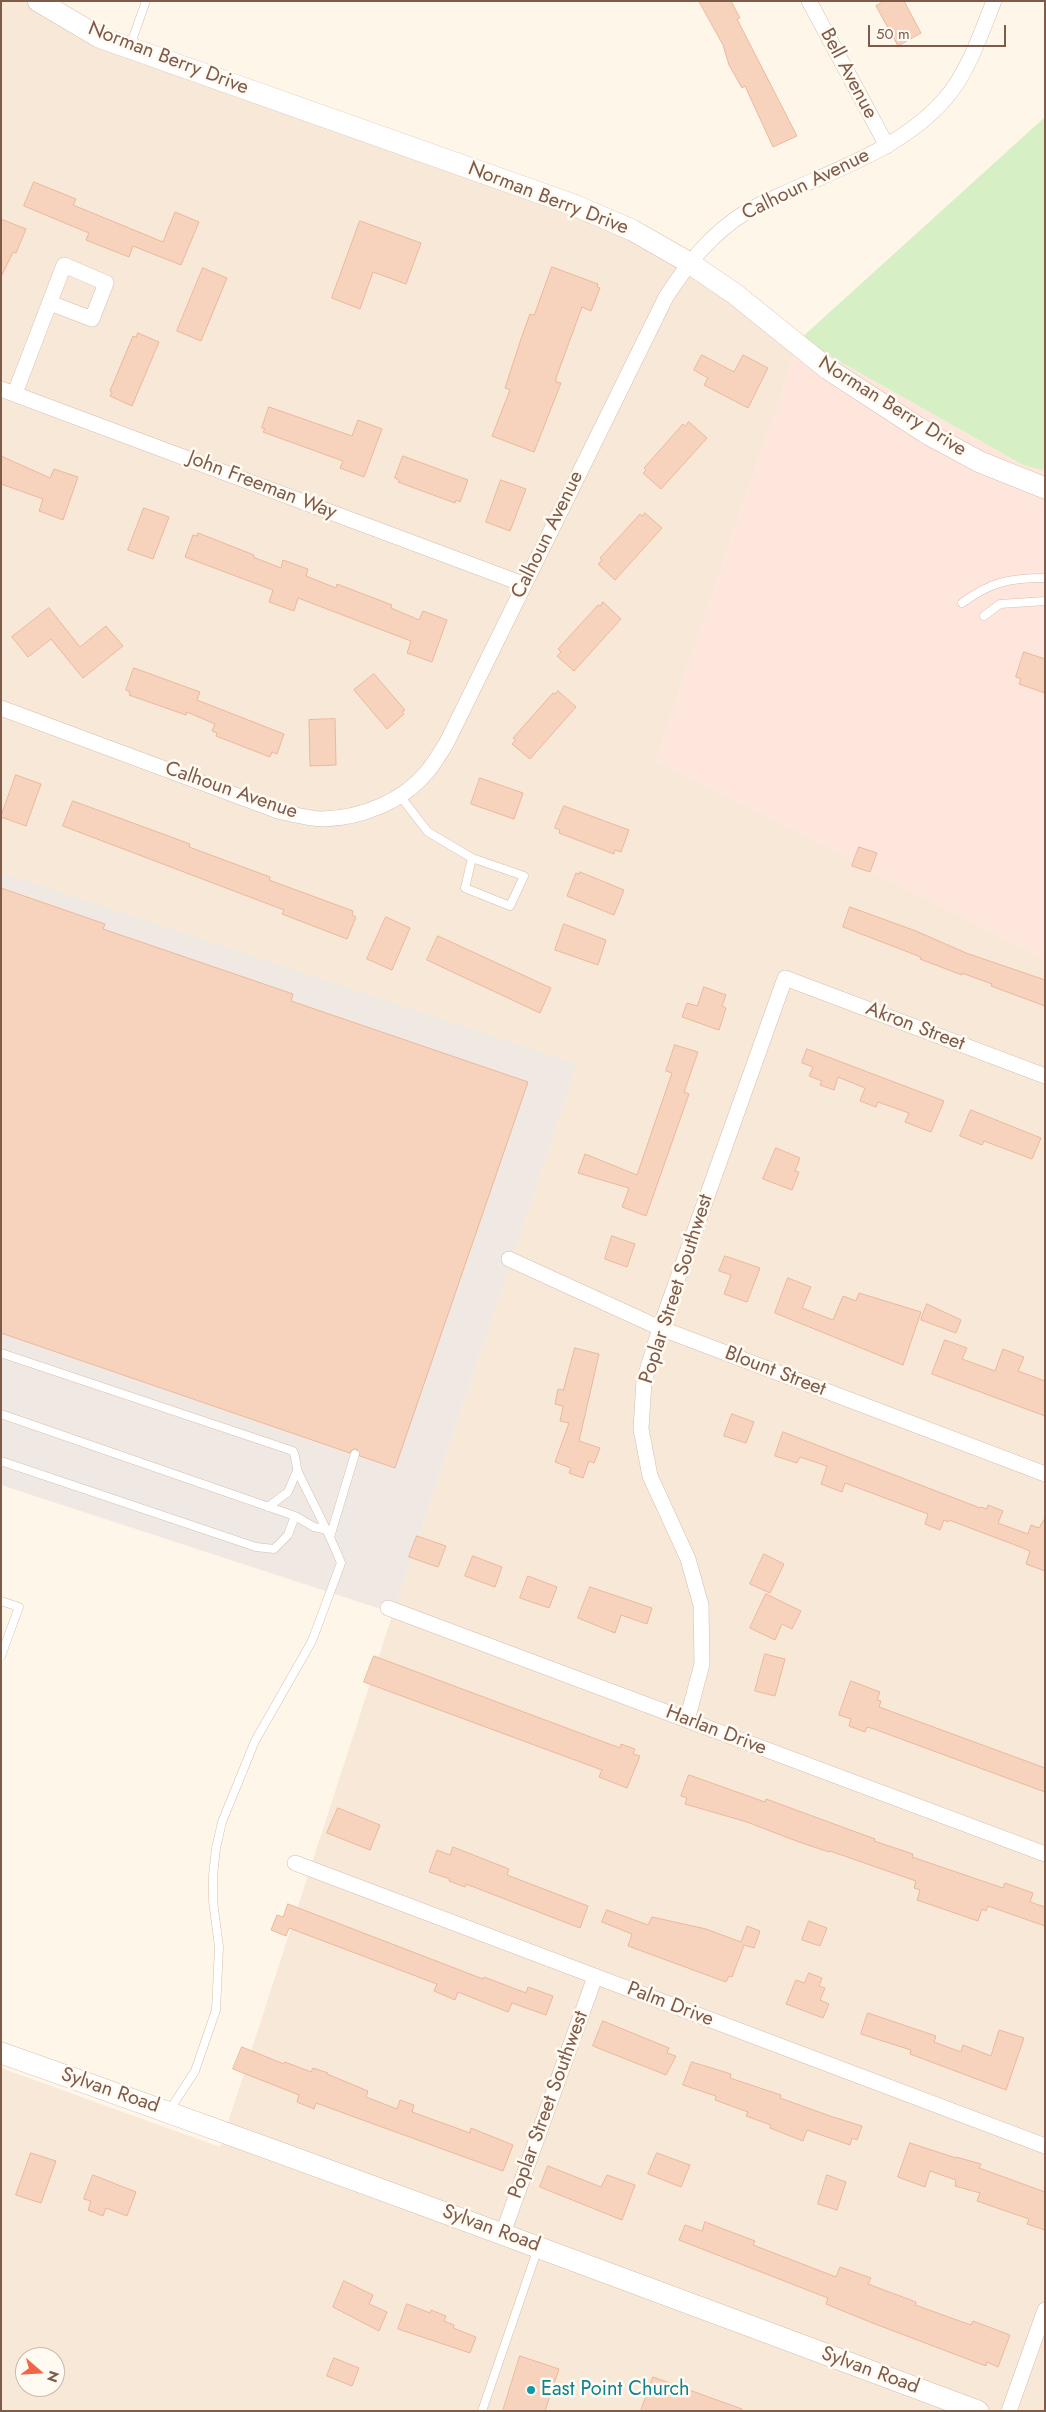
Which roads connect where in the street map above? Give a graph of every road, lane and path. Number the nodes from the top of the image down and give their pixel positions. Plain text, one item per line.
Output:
1 (38, 1) edge
2 (146, 1) edge
3 (808, 1) edge
4 (994, 1) edge
5 (130, 48) junction
6 (887, 146) junction
7 (688, 262) junction
8 (50, 303) dead end
9 (8, 391) edge
10 (1045, 488) edge
11 (1045, 578) edge
12 (523, 584) junction
13 (1045, 601) edge
14 (962, 603) dead end
15 (984, 616) dead end
16 (1, 708) edge
17 (400, 796) junction
18 (472, 858) junction
19 (785, 978) joint
20 (1045, 1076) edge
21 (509, 1259) dead end
22 (660, 1328) junction
23 (1, 1353) edge
24 (1, 1414) edge
25 (355, 1454) dead end
26 (1, 1461) edge
27 (297, 1471) junction
28 (1045, 1474) edge
29 (268, 1507) junction
30 (295, 1516) junction
31 (329, 1533) junction
32 (1, 1600) edge
33 (388, 1608) dead end
34 (1, 1656) edge
35 (687, 1720) junction
36 (1045, 1854) edge
37 (295, 1863) dead end
38 (595, 1977) junction
39 (1, 2053) edge
40 (169, 2112) junction
41 (1045, 2146) edge
42 (503, 2233) junction
43 (539, 2246) junction
44 (1045, 2310) edge
45 (482, 2411) edge
46 (978, 2411) edge
47 (1009, 2411) edge

1 - 5 main road, Norman Berry Drive
2 - 5 lane
3 - 6 street, Bell Avenue
4 - 6 street, Calhoun Avenue
5 - 7 main road, Norman Berry Drive
6 - 7 street, Calhoun Avenue
7 - 10 main road, Norman Berry Drive
7 - 12 street, Calhoun Avenue
8 - 9 street
9 - 12 street, John Freeman Way
11 - 14 lane
12 - 17 street, Calhoun Avenue
13 - 15 lane
16 - 17 street, Calhoun Avenue
17 - 18 lane
18 - 18 lane
19 - 20 street, Akron Street
19 - 22 street, Poplar Street Southwest
21 - 22 street, Blount Street
22 - 28 street, Blount Street
22 - 35 street, Poplar Street Southwest
23 - 27 lane
24 - 29 lane
25 - 31 lane
26 - 30 lane
27 - 29 lane
27 - 31 lane
29 - 30 lane
30 - 31 lane
31 - 40 lane
32 - 34 lane
33 - 35 street, Harlan Drive
35 - 36 street, Harlan Drive
37 - 38 street, Palm Drive
38 - 41 street, Palm Drive
38 - 42 street, Poplar Street Southwest
39 - 40 main road, Sylvan Road
40 - 42 main road, Sylvan Road
42 - 43 main road, Sylvan Road
43 - 45 lane
43 - 46 main road, Sylvan Road
44 - 47 street

